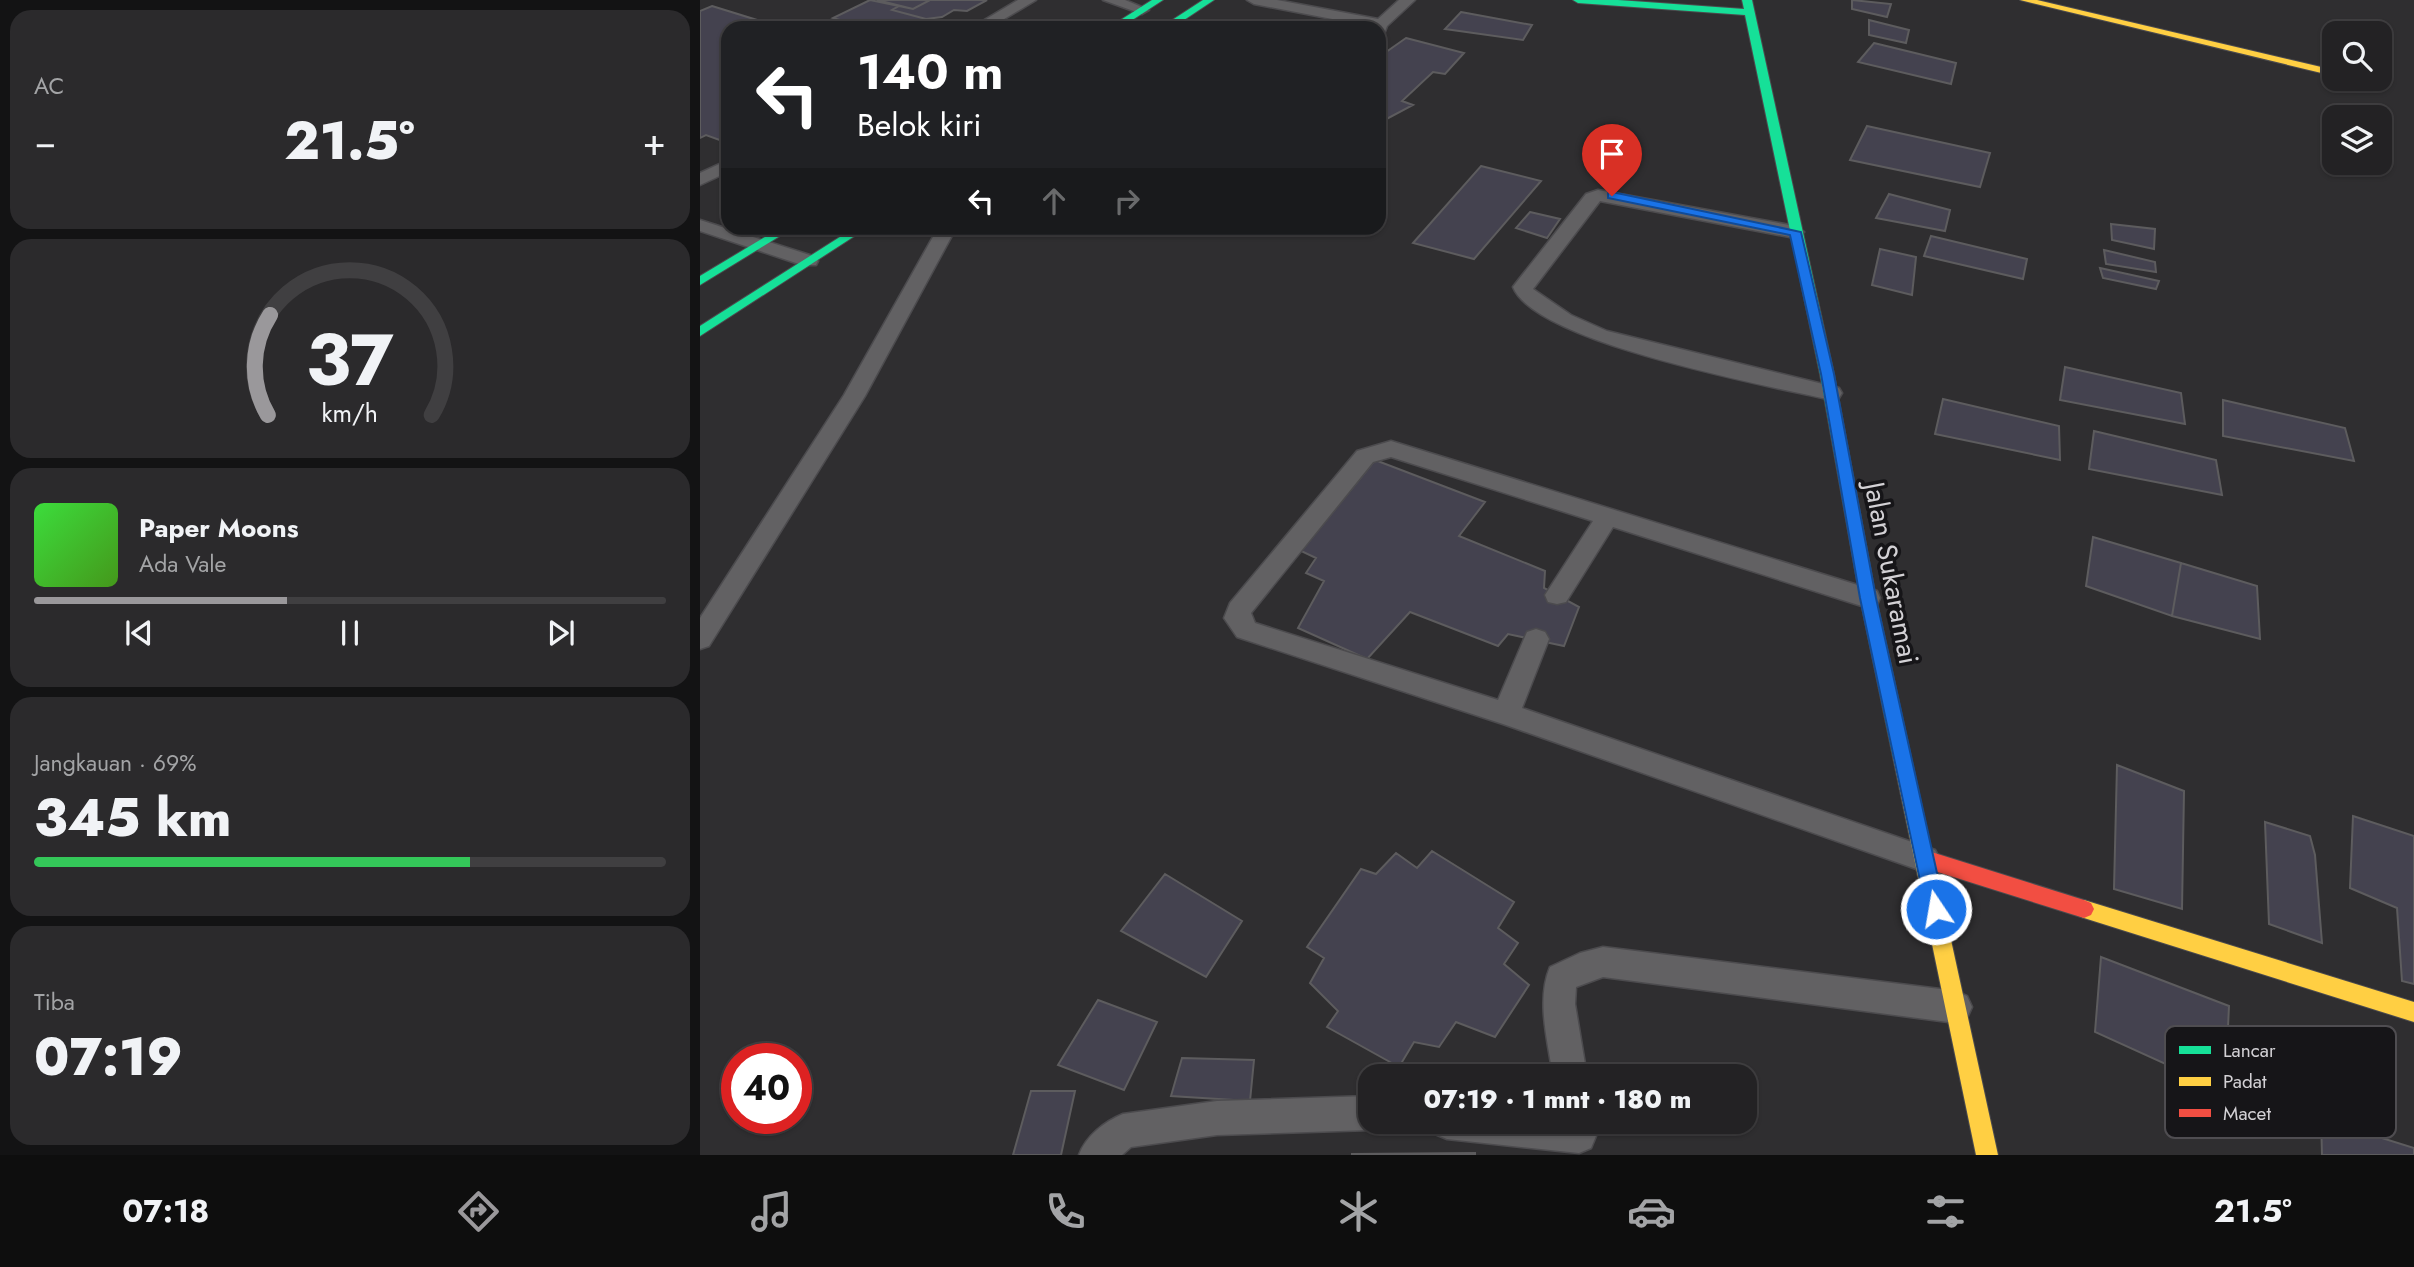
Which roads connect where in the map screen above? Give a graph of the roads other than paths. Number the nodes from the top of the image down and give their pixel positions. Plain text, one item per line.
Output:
1 (1029, 0) edge
2 (1110, 0) edge
3 (1158, 0) edge
4 (1209, 0) edge
5 (1254, 0) edge
6 (1408, 0) edge
7 (1578, 0) edge
8 (2025, 0) edge
9 (1748, 6) edge
10 (1142, 10) junction
11 (991, 21) edge
12 (1124, 21) edge
13 (1176, 21) edge
14 (1348, 21) edge
15 (1386, 22) edge
16 (2322, 70) edge
17 (721, 169) edge
18 (700, 180) edge
19 (700, 225) edge
20 (1795, 232) junction
21 (721, 233) edge
22 (728, 235) edge
23 (776, 235) edge
24 (850, 235) edge
25 (943, 235) edge
26 (758, 246) junction
27 (809, 261) junction
28 (700, 281) edge
29 (700, 332) edge
30 (1831, 393) junction
31 (1607, 518) junction
32 (1557, 595) dead end
33 (1868, 598) junction
34 (700, 639) edge
35 (1536, 639) dead end
36 (1506, 714) junction
37 (1925, 859) junction
38 (1956, 1007) junction
39 (2414, 1013) edge
40 (1568, 1064) edge
41 (1358, 1113) edge
42 (1546, 1134) edge
43 (1579, 1138) edge
44 (1096, 1155) edge
45 (1987, 1155) edge

1 - 11 lane
2 - 10 lane
3 - 10 street
4 - 13 street
5 - 14 lane
6 - 15 lane
7 - 9 street
8 - 16 street
9 - 20 street, Jalan Sukaramai
10 - 12 street
17 - 18 lane
19 - 21 lane
20 - 30 street, Jalan Sukaramai
20 - 30 lane
22 - 26 lane
23 - 26 street
24 - 27 street
25 - 34 lane
26 - 27 lane
26 - 28 street
27 - 29 street
30 - 33 street, Jalan Sukaramai
31 - 32 lane
31 - 33 lane
31 - 36 lane
33 - 37 street, Jalan Sukaramai
35 - 36 lane
36 - 37 lane
37 - 38 street, Jalan Sukaramai
37 - 39 street
38 - 40 lane
38 - 45 street, Jalan Sukaramai
41 - 44 lane
42 - 43 lane

